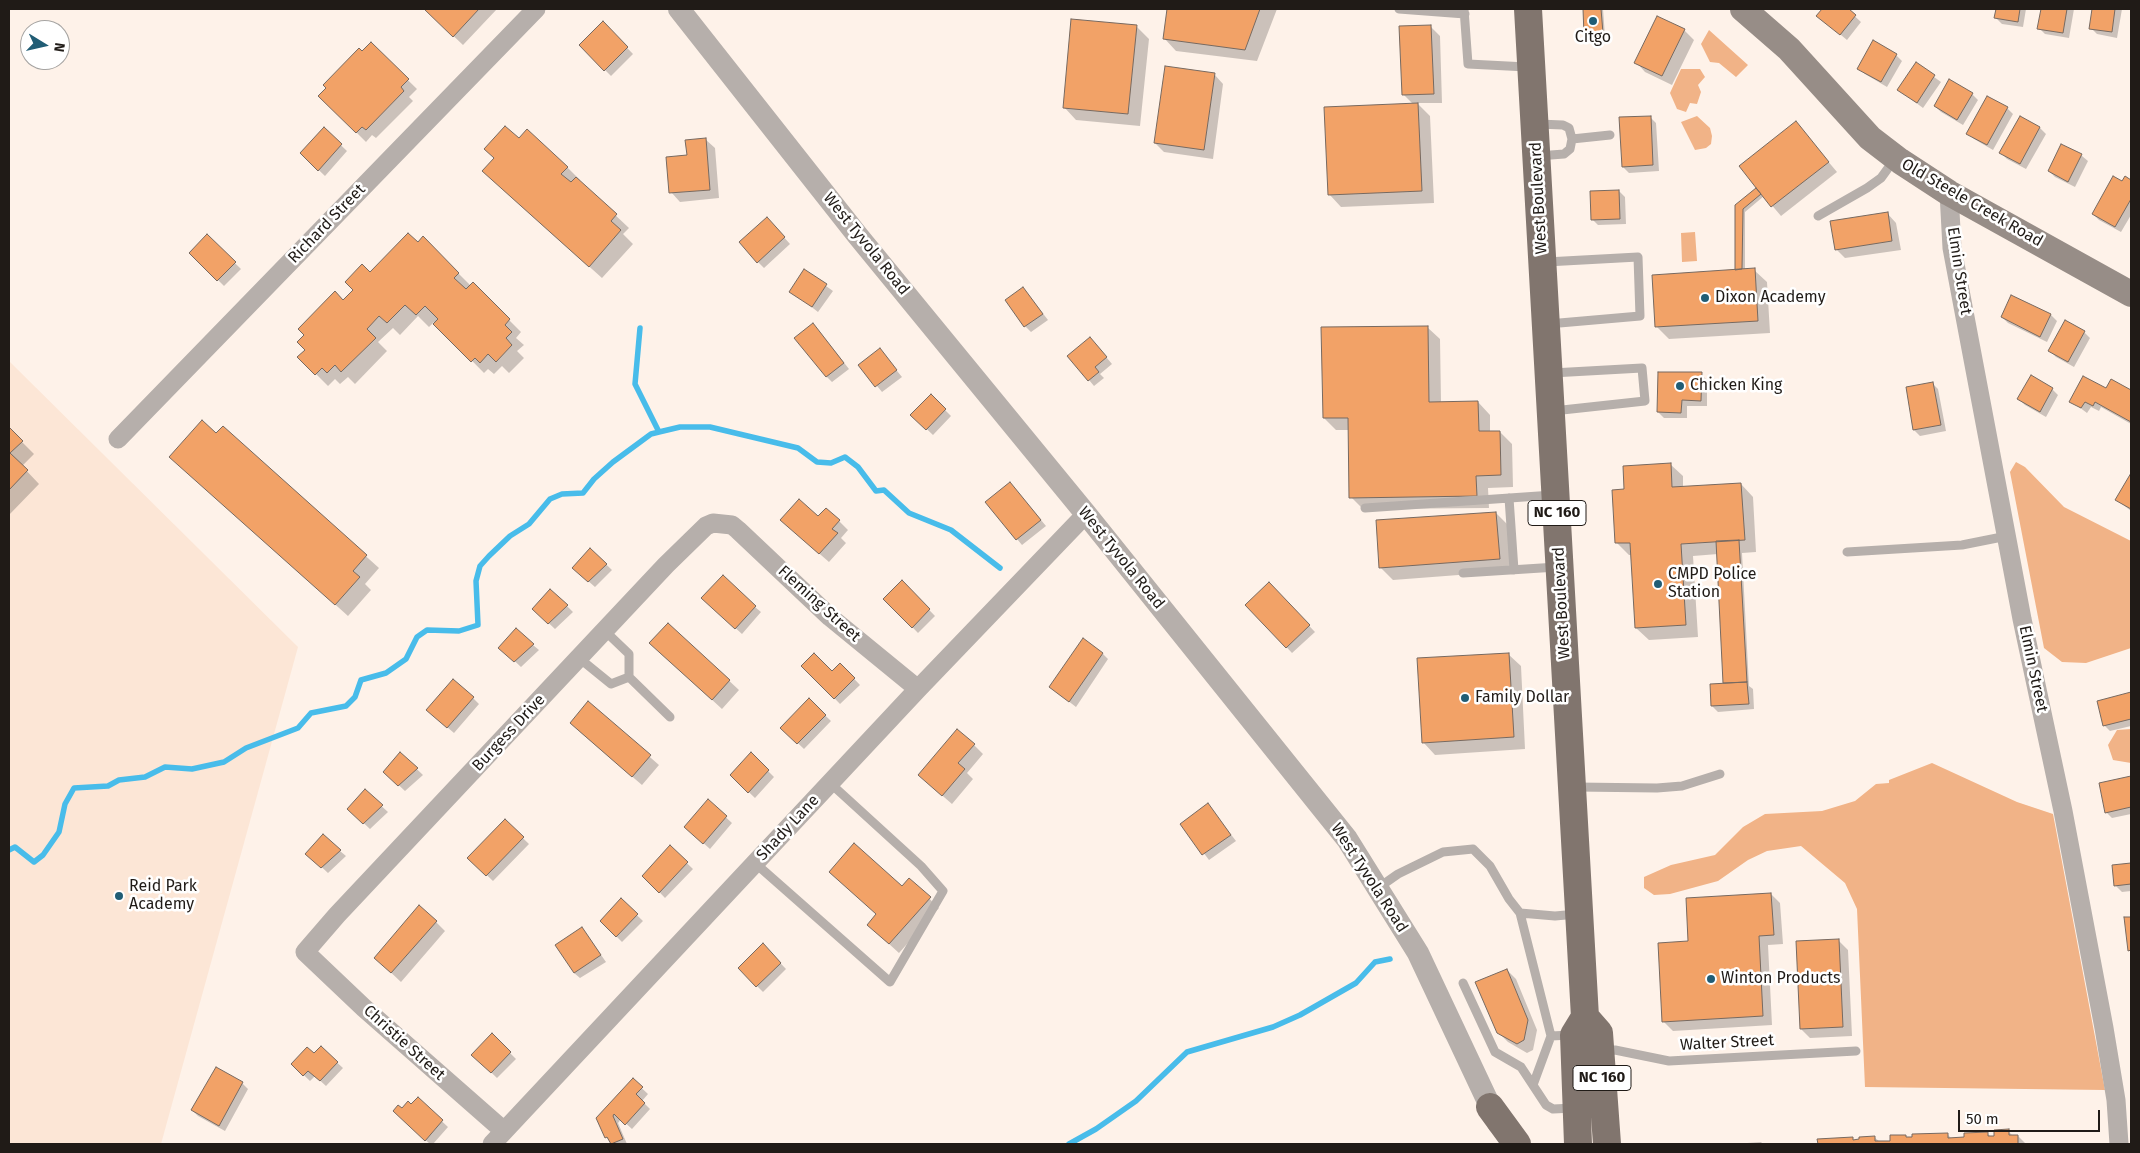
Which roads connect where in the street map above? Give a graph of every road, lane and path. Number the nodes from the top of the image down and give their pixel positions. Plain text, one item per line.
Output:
1 (536, 9) edge
2 (679, 9) edge
3 (1399, 9) edge
4 (1528, 9) edge
5 (1465, 11) edge
6 (1750, 11) edge
7 (1532, 67) junction
8 (1535, 124) junction
9 (1610, 135) dead end
10 (1572, 138) junction
11 (1537, 156) junction
12 (1896, 158) junction
13 (1949, 192) junction
14 (1818, 216) dead end
15 (1543, 262) junction
16 (2131, 294) edge
17 (1546, 324) junction
18 (1549, 373) junction
19 (1551, 411) junction
20 (118, 439) dead end
21 (1556, 495) junction
22 (1509, 498) junction
23 (1365, 508) dead end
24 (1086, 514) junction
25 (719, 523) joint
26 (2007, 536) junction
27 (1847, 552) dead end
28 (1560, 566) junction
29 (1514, 570) junction
30 (1463, 573) dead end
31 (605, 631) junction
32 (579, 658) junction
33 (629, 677) junction
34 (918, 689) junction
35 (670, 717) dead end
36 (1720, 774) dead end
37 (830, 783) junction
38 (1573, 787) junction
39 (755, 863) junction
40 (1377, 888) junction
41 (1520, 913) junction
42 (1579, 914) junction
43 (306, 952) joint
44 (1463, 983) dead end
45 (1570, 1029) junction
46 (1601, 1051) junction
47 (1856, 1051) dead end
48 (1533, 1085) junction
49 (1490, 1107) junction
50 (1577, 1107) junction
51 (498, 1138) edge
52 (1508, 1144) edge
53 (1517, 1144) edge
54 (1578, 1144) edge
55 (1607, 1144) edge
56 (2119, 1144) edge

1 - 20 street, Richard Street
2 - 24 street, West Tyvola Road
3 - 5 lane
4 - 7 main road, West Boulevard / NC 160
5 - 7 lane
6 - 12 main road, Old Steele Creek Road
7 - 8 main road, West Boulevard / NC 160
8 - 10 lane
8 - 11 main road, West Boulevard / NC 160
9 - 10 lane
10 - 11 lane
11 - 15 main road, West Boulevard / NC 160
12 - 13 main road, Old Steele Creek Road
12 - 14 lane
13 - 16 main road, Old Steele Creek Road
13 - 26 street, Elmin Street
15 - 17 main road, West Boulevard / NC 160
15 - 17 lane
17 - 18 main road, West Boulevard / NC 160
18 - 19 main road, West Boulevard / NC 160
18 - 19 lane
19 - 21 main road, West Boulevard / NC 160
21 - 22 lane
21 - 28 main road, West Boulevard / NC 160
22 - 23 lane
22 - 29 lane
24 - 34 street, Shady Lane
24 - 40 street, West Tyvola Road
25 - 31 street, Burgess Drive
25 - 34 street, Fleming Street
26 - 27 lane
26 - 56 street, Elmin Street
28 - 29 lane
28 - 38 main road, West Boulevard / NC 160
29 - 30 lane
31 - 32 street, Burgess Drive
31 - 33 lane
32 - 33 lane
32 - 43 street, Burgess Drive
33 - 35 lane
34 - 37 street, Shady Lane
36 - 38 lane
37 - 39 street, Shady Lane
37 - 39 lane
38 - 42 main road, West Boulevard / NC 160
39 - 51 street, Shady Lane
40 - 41 lane
40 - 49 street, West Tyvola Road
41 - 42 lane
41 - 45 lane
42 - 45 main road, West Boulevard / NC 160
43 - 51 street, Christie Street
44 - 48 lane
45 - 46 main road, NC 160
45 - 48 lane
45 - 50 main road, West Boulevard / NC 160
46 - 47 lane, Walter Street
46 - 55 main road, NC 160
48 - 50 lane
49 - 52 street, West Tyvola Road
49 - 53 main road
50 - 54 main road, West Boulevard / NC 160

